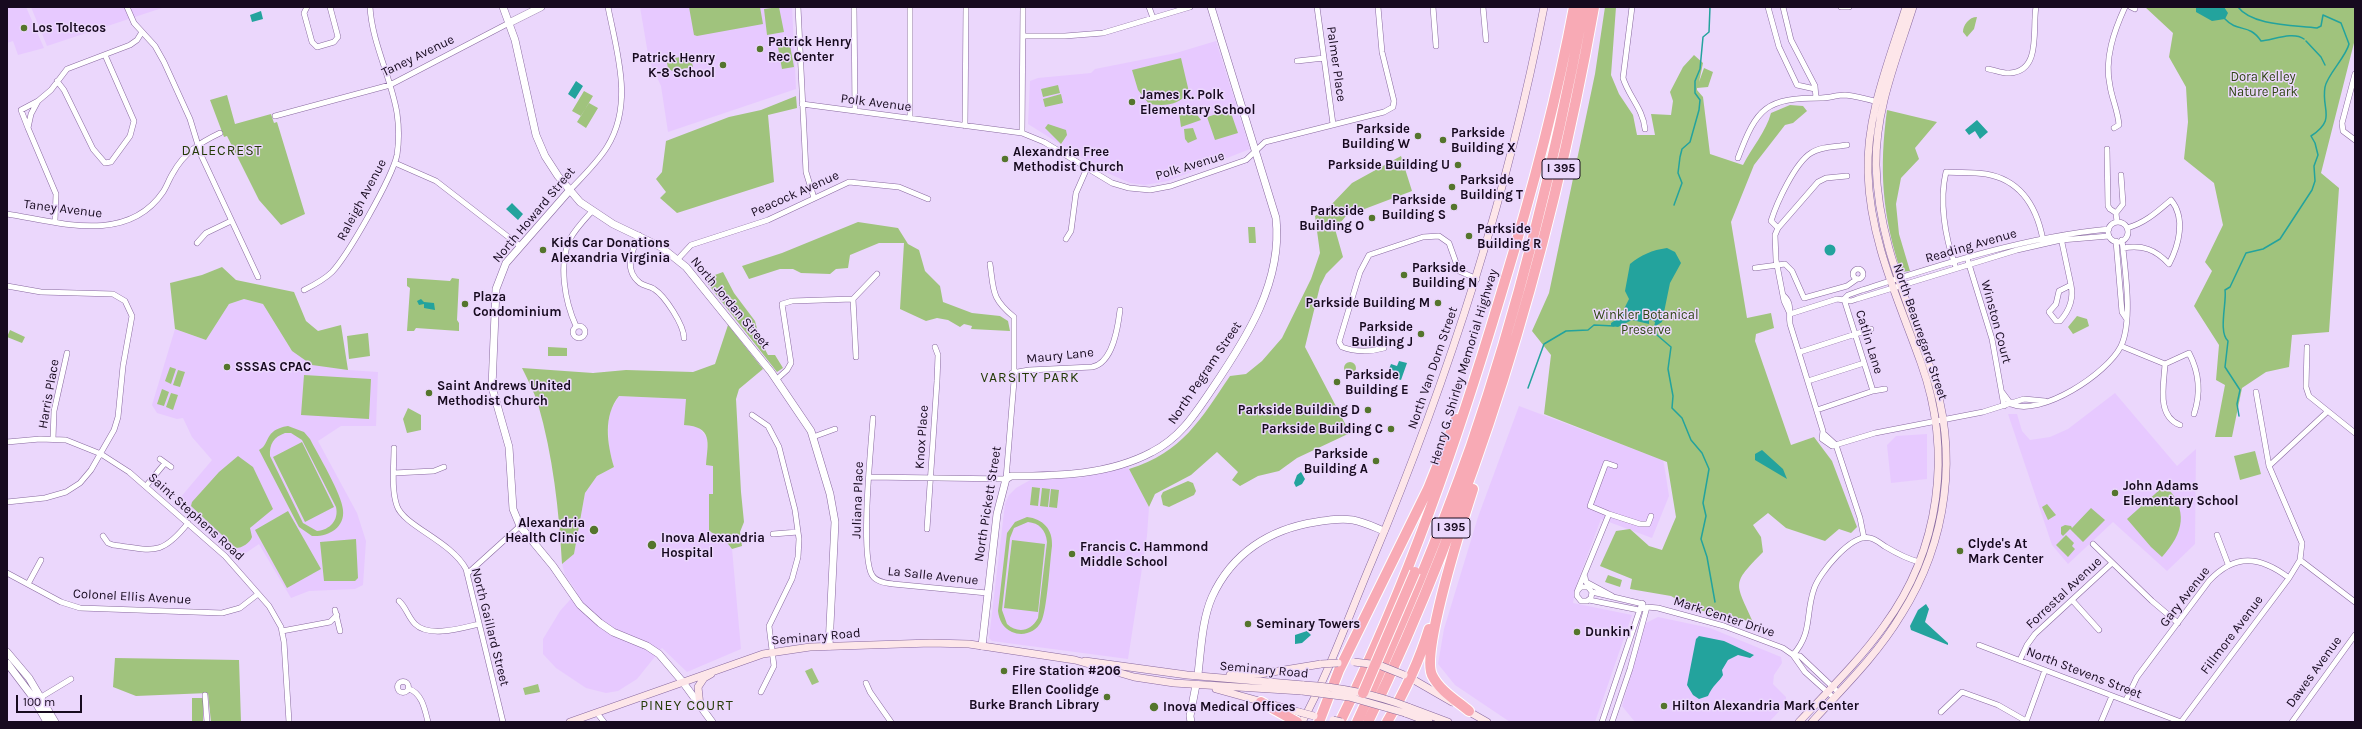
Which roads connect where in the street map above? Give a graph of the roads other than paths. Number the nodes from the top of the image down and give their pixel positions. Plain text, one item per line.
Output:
1 (127, 7) edge
2 (306, 7) edge
3 (330, 7) edge
4 (370, 7) edge
5 (503, 7) edge
6 (541, 7) edge
7 (608, 7) edge
8 (798, 7) edge
9 (854, 7) edge
10 (910, 7) edge
11 (966, 7) edge
12 (1023, 7) edge
13 (1149, 7) edge
14 (1190, 7) edge
15 (1211, 7) edge
16 (1318, 7) edge
17 (1378, 7) edge
18 (1433, 7) edge
19 (1483, 7) edge
20 (1544, 7) edge
21 (1574, 7) edge
22 (1584, 7) edge
23 (1594, 7) edge
24 (1632, 7) edge
25 (1768, 7) edge
26 (1783, 7) edge
27 (1841, 7) edge
28 (1849, 7) edge
29 (1906, 7) edge
30 (1913, 7) edge
31 (2036, 7) edge
32 (2125, 7) edge
33 (1153, 18) junction
34 (510, 23) junction
35 (142, 32) junction
36 (1023, 36) junction
37 (1486, 40) dead end
38 (1436, 46) dead end
39 (105, 55) junction
40 (1324, 58) junction
41 (1297, 61) dead end
42 (1988, 69) dead end
43 (2355, 74) edge
44 (57, 81) junction
45 (390, 85) junction
46 (1815, 89) junction
47 (1816, 98) junction
48 (38, 101) junction
49 (1880, 102) junction
50 (802, 104) junction
51 (855, 111) junction
52 (275, 116) dead end
53 (910, 118) junction
54 (1333, 124) junction
55 (965, 126) junction
56 (28, 128) junction
57 (2114, 128) dead end
58 (1646, 130) dead end
59 (220, 133) dead end
60 (1022, 133) junction
61 (2355, 140) edge
62 (197, 144) junction
63 (1847, 145) dead end
64 (1256, 149) junction
65 (2107, 149) dead end
66 (1738, 158) dead end
67 (1553, 160) junction
68 (394, 163) junction
69 (1087, 168) junction
70 (2121, 175) dead end
71 (1847, 176) dead end
72 (569, 191) junction
73 (814, 198) junction
74 (928, 198) dead end
75 (593, 210) junction
76 (2116, 212) junction
77 (7, 214) edge
78 (55, 221) junction
79 (231, 221) junction
80 (2117, 222) junction
81 (1778, 228) junction
82 (2127, 228) junction
83 (2109, 229) junction
84 (639, 235) junction
85 (2109, 236) junction
86 (2043, 238) junction
87 (2061, 238) junction
88 (1066, 239) dead end
89 (2122, 240) junction
90 (2116, 241) junction
91 (197, 243) dead end
92 (2044, 244) junction
93 (520, 246) junction
94 (2123, 248) junction
95 (678, 259) junction
96 (1968, 261) junction
97 (990, 264) dead end
98 (1777, 265) junction
99 (1955, 265) junction
100 (1755, 268) dead end
101 (877, 274) dead end
102 (258, 277) dead end
103 (1477, 279) junction
104 (1896, 283) junction
105 (2072, 285) junction
106 (7, 286) edge
107 (304, 290) dead end
108 (1862, 290) junction
109 (1864, 296) junction
110 (853, 299) junction
111 (1844, 299) junction
112 (1120, 310) dead end
113 (1790, 314) junction
114 (2126, 318) junction
115 (576, 326) dead end
116 (1519, 329) junction
117 (1871, 329) dead end
118 (1855, 334) junction
119 (684, 338) dead end
120 (1488, 339) junction
121 (2121, 346) junction
122 (935, 347) dead end
123 (2307, 347) dead end
124 (1384, 348) dead end
125 (1800, 352) junction
126 (67, 353) dead end
127 (856, 357) dead end
128 (1864, 363) junction
129 (2165, 364) junction
130 (1012, 373) junction
131 (777, 379) junction
132 (1808, 381) junction
133 (1885, 389) dead end
134 (1873, 391) junction
135 (2002, 392) junction
136 (2256, 392) dead end
137 (2044, 402) junction
138 (2011, 404) junction
139 (2004, 406) junction
140 (1817, 410) junction
141 (2327, 412) junction
142 (2194, 414) dead end
143 (752, 415) dead end
144 (872, 418) dead end
145 (1944, 420) junction
146 (1936, 422) junction
147 (2180, 425) dead end
148 (835, 429) dead end
149 (2355, 433) edge
150 (813, 437) junction
151 (53, 439) junction
152 (7, 442) edge
153 (1836, 445) junction
154 (394, 448) dead end
155 (101, 454) junction
156 (160, 459) dead end
157 (165, 463) junction
158 (1615, 466) dead end
159 (2269, 466) junction
160 (170, 467) dead end
161 (444, 467) dead end
162 (394, 473) junction
163 (870, 477) junction
164 (931, 478) junction
165 (1006, 479) junction
166 (146, 486) junction
167 (7, 502) edge
168 (1609, 514) junction
169 (1651, 516) dead end
170 (188, 523) junction
171 (520, 526) junction
172 (927, 529) dead end
173 (1384, 531) junction
174 (798, 532) junction
175 (773, 534) dead end
176 (2217, 535) dead end
177 (103, 536) dead end
178 (1864, 538) junction
179 (2093, 544) dead end
180 (41, 560) dead end
181 (2300, 560) junction
182 (1919, 562) junction
183 (2112, 563) junction
184 (2228, 564) junction
185 (7, 573) edge
186 (467, 574) junction
187 (1585, 577) junction
188 (2289, 578) junction
189 (877, 580) joint
190 (28, 584) junction
191 (1444, 590) junction
192 (1578, 590) junction
193 (1592, 592) junction
194 (987, 593) junction
195 (258, 594) junction
196 (1616, 598) junction
197 (1589, 600) junction
198 (2072, 600) junction
199 (399, 601) dead end
200 (2355, 602) edge
201 (1642, 604) junction
202 (1647, 607) junction
203 (1639, 610) junction
204 (330, 622) junction
205 (2178, 623) junction
206 (479, 624) junction
207 (2099, 630) dead end
208 (282, 632) junction
209 (2355, 635) edge
210 (1979, 645) dead end
211 (829, 646) junction
212 (982, 646) junction
213 (7, 652) edge
214 (773, 652) junction
215 (1793, 655) junction
216 (2020, 660) junction
217 (7, 663) edge
218 (1340, 663) junction
219 (725, 666) junction
220 (1103, 666) junction
221 (2045, 670) junction
222 (1195, 675) junction
223 (1407, 676) junction
224 (71, 679) dead end
225 (682, 681) junction
226 (866, 682) dead end
227 (1196, 685) junction
228 (1303, 688) junction
229 (409, 689) dead end
230 (1829, 689) junction
231 (761, 692) dead end
232 (205, 695) dead end
233 (1362, 696) junction
234 (1836, 696) junction
235 (2112, 696) junction
236 (38, 699) junction
237 (2126, 700) junction
238 (1261, 702) joint
239 (700, 706) junction
240 (1407, 710) junction
241 (1469, 711) junction
242 (1941, 712) dead end
243 (597, 713) junction
244 (1298, 719) edge
245 (1318, 719) edge
246 (2026, 721) edge
247 (47, 722) edge
248 (55, 722) edge
249 (207, 722) edge
250 (289, 722) edge
251 (428, 722) edge
252 (503, 722) edge
253 (570, 722) edge
254 (604, 722) edge
255 (712, 722) edge
256 (891, 722) edge
257 (1191, 722) edge
258 (1337, 722) edge
259 (1357, 722) edge
260 (1368, 722) edge
261 (1387, 722) edge
262 (1429, 722) edge
263 (1448, 722) edge
264 (1487, 722) edge
265 (1602, 722) edge
266 (1612, 722) edge
267 (1799, 722) edge
268 (1812, 722) edge
269 (2101, 722) edge
270 (2181, 722) edge
271 (2292, 722) edge

1 - 35 street
2 - 3 street
4 - 45 street, Raleigh Avenue
5 - 34 street, North Jordan Street
6 - 34 street, Taney Avenue
7 - 72 street, North Howard Street
8 - 50 street
9 - 51 street
10 - 53 street
11 - 55 street
12 - 36 street
13 - 33 street
14 - 33 street
15 - 64 street, North Pegram Street
16 - 40 street, Palmer Place
17 - 54 street, Polk Avenue
18 - 38 street
19 - 37 street
20 - 103 main road, North Van Dorn Street
21 - 120 highway, Henry G. Shirley Memorial Highway / I 395
22 - 67 highway
23 - 116 highway, I 395
24 - 58 street
25 - 46 street
26 - 46 street
27 - 28 street
29 - 49 main road, North Beauregard Street
30 - 49 main road, North Beauregard Street
31 - 42 street
32 - 57 street
33 - 36 street
34 - 45 street, Taney Avenue
34 - 72 street, North Jordan Street
35 - 39 street
35 - 62 street
36 - 60 street
39 - 44 street
39 - 44 street
40 - 41 street
40 - 54 street, Palmer Place
43 - 61 street
44 - 48 street
45 - 52 street, Taney Avenue
45 - 68 street, Raleigh Avenue
46 - 47 street
47 - 49 street
47 - 66 street
48 - 56 street
48 - 56 street
49 - 104 main road, North Beauregard Street
50 - 51 street, Polk Avenue
50 - 73 street
51 - 53 street, Polk Avenue
53 - 55 street, Polk Avenue
54 - 64 street, Polk Avenue
55 - 60 street, Polk Avenue
56 - 78 street
59 - 62 street, Taney Avenue
60 - 69 street, Polk Avenue
62 - 78 street, Taney Avenue
62 - 79 street
63 - 81 street
64 - 69 street, Polk Avenue
64 - 165 street, North Pegram Street
65 - 76 street
67 - 233 highway, bridge
67 - 259 highway
68 - 93 street
68 - 107 street, Raleigh Avenue
69 - 88 street
70 - 76 street
71 - 81 street
72 - 75 street, North Jordan Street
72 - 93 street, North Howard Street
73 - 74 street, Peacock Avenue
73 - 95 street, Peacock Avenue
75 - 84 street, North Jordan Street
75 - 115 street
76 - 80 street
77 - 78 street, Taney Avenue
79 - 91 street
79 - 102 street
80 - 82 street
80 - 83 street
81 - 98 street
82 - 89 street
82 - 94 street
83 - 85 street
83 - 87 street, Reading Avenue
84 - 95 street, North Jordan Street
84 - 119 street
85 - 87 street, Reading Avenue
85 - 90 street
86 - 87 street, Reading Avenue
86 - 92 street
86 - 96 street, Reading Avenue
86 - 99 street
87 - 92 street, Reading Avenue
87 - 105 street
89 - 90 street
89 - 94 street
90 - 114 street
92 - 96 street, Reading Avenue
93 - 171 street, North Howard Street
94 - 114 street
95 - 131 street, North Jordan Street
96 - 99 street, Reading Avenue
96 - 135 street, Winston Court
97 - 130 street, North Pickett Street
98 - 100 street
98 - 108 street
98 - 113 street
99 - 104 street, Reading Avenue
101 - 110 street
103 - 124 street
103 - 173 main road, North Van Dorn Street
104 - 108 street, Reading Avenue
104 - 109 street, Reading Avenue
104 - 145 main road, North Beauregard Street
104 - 146 main road, North Beauregard Street
105 - 105 street
106 - 155 street
108 - 109 street
108 - 111 street, Reading Avenue
109 - 111 street, Reading Avenue
110 - 127 street
110 - 131 street
111 - 113 street, Reading Avenue
111 - 118 street, Catlin Lane
112 - 130 street, Maury Lane
113 - 125 street
114 - 121 street
116 - 191 highway
116 - 260 highway, I 395
117 - 118 street
118 - 125 street
118 - 128 street, Catlin Lane
120 - 218 highway
120 - 258 highway, Henry G. Shirley Memorial Highway / I 395
121 - 129 street
121 - 137 street
122 - 164 street, Knox Place
123 - 141 street
125 - 132 street
126 - 151 street, Harris Place
128 - 132 street
128 - 134 street, Catlin Lane
129 - 142 street
129 - 147 street
130 - 165 street, North Pickett Street
131 - 150 street, North Jordan Street
132 - 140 street
133 - 134 street
134 - 140 street
135 - 138 street, Winston Court
135 - 139 street, Winston Court
136 - 159 street
137 - 138 street
137 - 138 street
138 - 139 street
139 - 145 street
140 - 153 street
141 - 149 street
141 - 159 street
143 - 174 street
144 - 163 street, Juliana Place
145 - 146 street
145 - 234 main road, North Beauregard Street
146 - 153 street
146 - 182 main road, North Beauregard Street
148 - 150 street
150 - 211 street, North Jordan Street
151 - 152 street, Saint Stephens Road
151 - 155 street, Saint Stephens Road
153 - 178 street
154 - 162 street, North Gaillard Street
155 - 166 street, Saint Stephens Road
155 - 167 street
156 - 157 street
157 - 160 street
157 - 166 street
158 - 168 street
159 - 181 street
161 - 162 street
162 - 186 street, North Gaillard Street
163 - 164 street, North Pegram Street
163 - 189 street, Juliana Place
164 - 165 street, North Pegram Street
164 - 172 street, Knox Place
165 - 194 street, North Pickett Street
166 - 170 street, Saint Stephens Road
168 - 169 street
168 - 187 street
170 - 177 street
170 - 195 street, Saint Stephens Road
171 - 186 street
171 - 225 street, North Howard Street
173 - 222 street
173 - 244 main road, North Van Dorn Street
174 - 175 street
174 - 214 street
176 - 184 street
178 - 182 street
178 - 215 street
179 - 183 street
180 - 190 street
181 - 188 street, Fillmore Avenue
181 - 200 street
182 - 230 main road, North Beauregard Street
183 - 198 street, Forrestal Avenue
183 - 205 street
184 - 188 street, Gary Avenue
184 - 205 street, Gary Avenue
185 - 190 street, Colonel Ellis Avenue
186 - 206 street, North Gaillard Street
187 - 192 street
187 - 196 street, Mark Center Drive
188 - 270 street, Fillmore Avenue
189 - 194 street, La Salle Avenue
190 - 195 street, Colonel Ellis Avenue
191 - 223 highway
191 - 241 highway
192 - 193 street
192 - 197 street
193 - 196 street, Mark Center Drive
193 - 197 street
194 - 212 street, North Pickett Street
195 - 208 street, Saint Stephens Road
196 - 201 street, Mark Center Drive
197 - 203 street
198 - 207 street
198 - 216 street, Forrestal Avenue
199 - 206 street
201 - 202 street, Mark Center Drive
201 - 203 street
202 - 203 street
202 - 215 street, Mark Center Drive
202 - 266 street
203 - 265 street
204 - 204 street
204 - 208 street
205 - 237 street, Gary Avenue
206 - 252 street, North Gaillard Street
208 - 250 street, Saint Stephens Road
209 - 271 street, Dawes Avenue
210 - 216 street, North Stevens Street
211 - 212 main road, Seminary Road
211 - 214 main road, Seminary Road
212 - 220 main road, Seminary Road
213 - 236 street
214 - 219 main road, Seminary Road
214 - 231 street
215 - 230 street, Mark Center Drive
216 - 221 street, North Stevens Street
217 - 236 street
218 - 222 main road, bridge
218 - 223 main road, bridge
218 - 245 highway
219 - 225 main road, Seminary Road
219 - 239 main road
220 - 222 main road, Seminary Road
220 - 227 main road, Seminary Road
221 - 235 street, North Stevens Street
221 - 246 street
222 - 228 main road, Seminary Road
223 - 241 main road
223 - 261 highway
224 - 236 street
225 - 239 street, North Howard Street
225 - 243 main road, Seminary Road
226 - 256 street
227 - 228 main road, Seminary Road
227 - 238 main road
227 - 257 street
228 - 233 main road, Seminary Road, bridge
229 - 251 street
230 - 234 street, Mark Center Drive
230 - 267 main road, North Beauregard Street
232 - 249 street
233 - 240 main road, Seminary Road, bridge
234 - 268 main road, North Beauregard Street
235 - 237 street, North Stevens Street
235 - 269 street
236 - 247 street
236 - 248 street
237 - 270 street, North Stevens Street
238 - 244 highway
239 - 255 street, North Howard Street
240 - 262 main road, Seminary Road
240 - 263 main road, Seminary Road
241 - 264 main road
242 - 246 street
243 - 253 main road, Seminary Road
243 - 254 street
244 - 245 main road, bridge
245 - 258 main road

